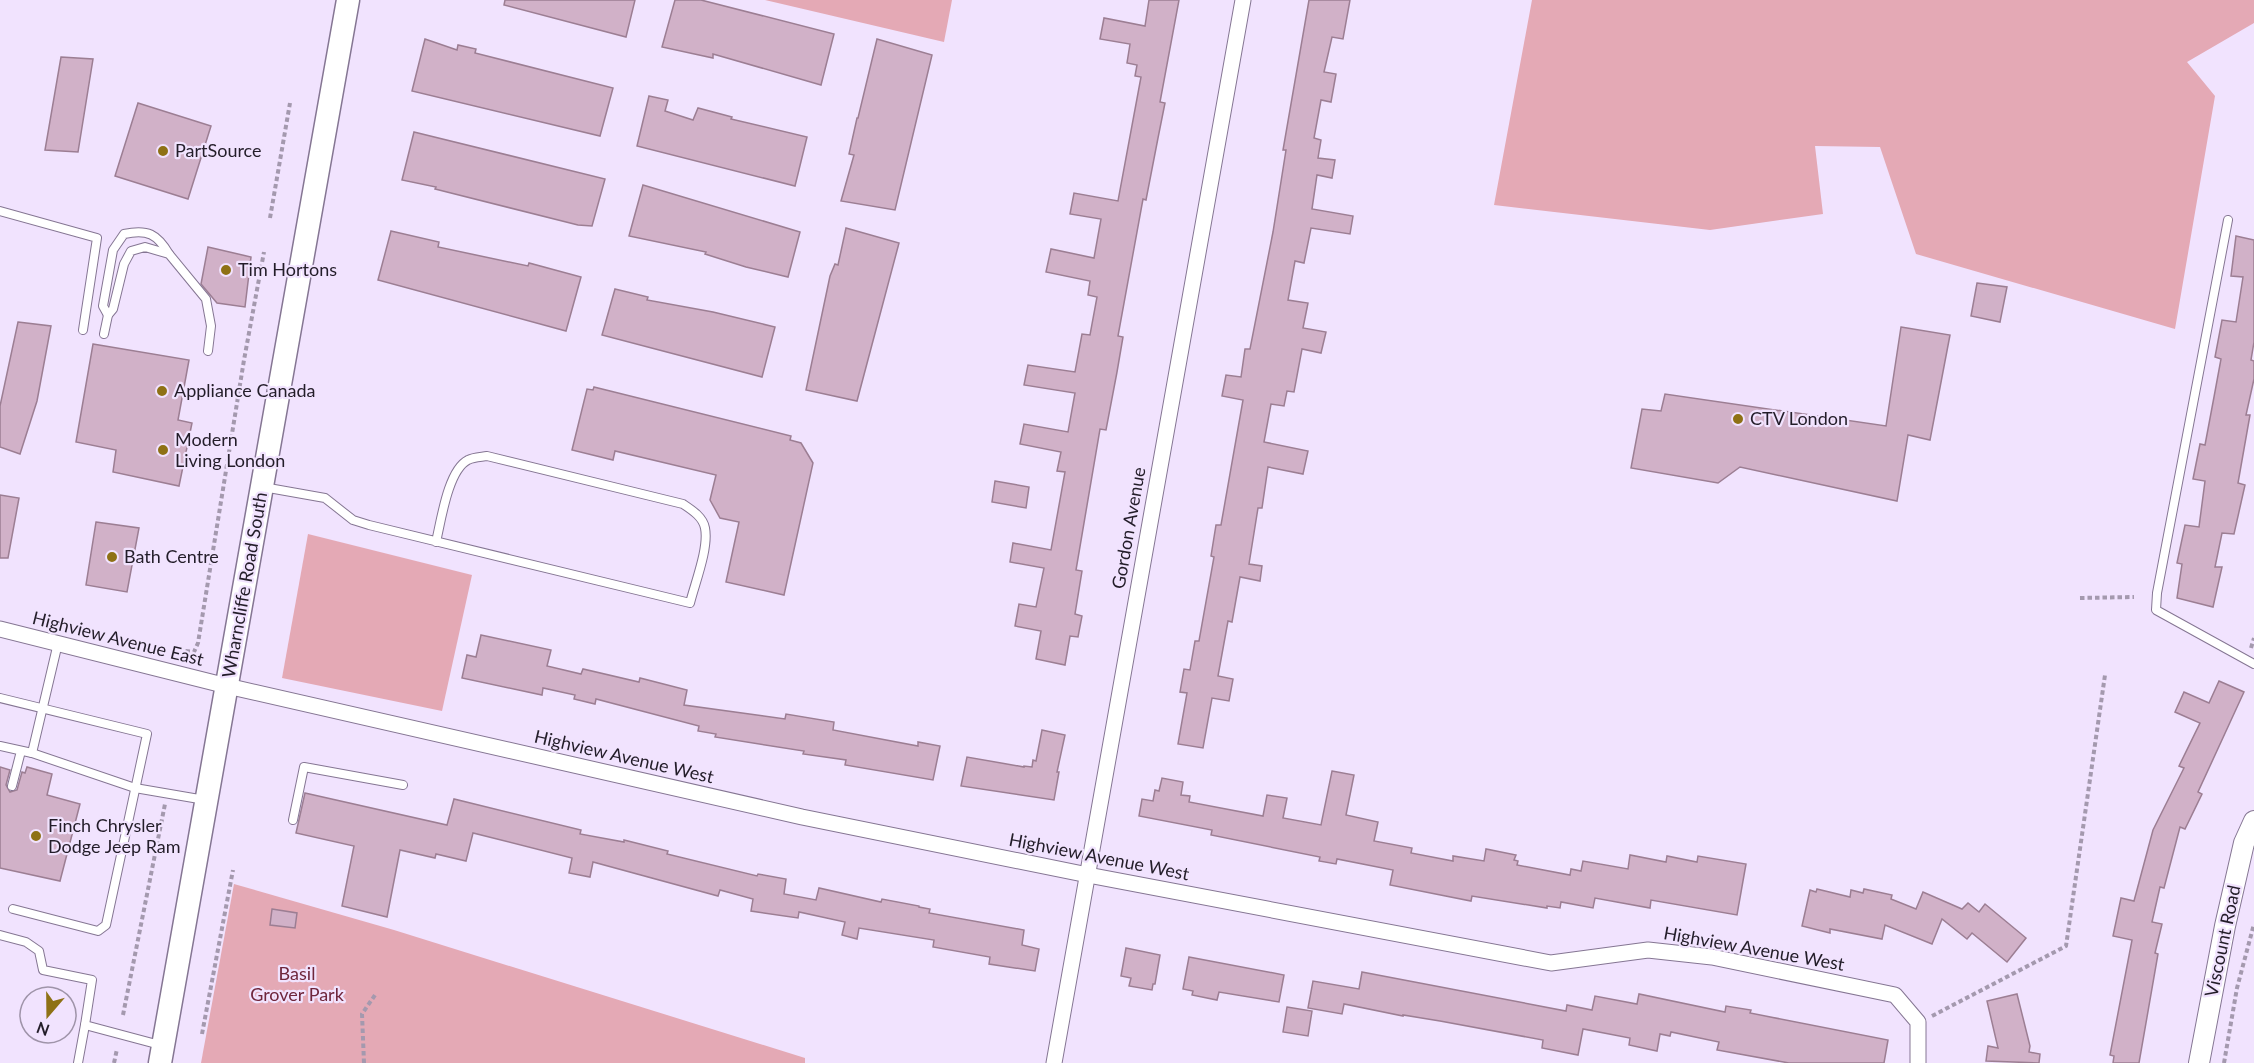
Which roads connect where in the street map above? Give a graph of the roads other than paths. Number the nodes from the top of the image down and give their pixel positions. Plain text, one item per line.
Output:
1 (348, 0) edge
2 (1243, 0) edge
3 (0, 211) edge
4 (2228, 220) dead end
5 (169, 254) junction
6 (108, 315) junction
7 (83, 330) dead end
8 (104, 334) dead end
9 (208, 351) dead end
10 (262, 487) junction
11 (436, 542) junction
12 (0, 629) edge
13 (58, 643) junction
14 (2254, 664) edge
15 (227, 686) junction
16 (0, 698) edge
17 (42, 708) junction
18 (0, 747) edge
19 (21, 751) junction
20 (32, 753) junction
21 (403, 785) dead end
22 (12, 786) dead end
23 (135, 788) junction
24 (206, 800) junction
25 (293, 820) dead end
26 (2254, 820) edge
27 (1088, 875) junction
28 (13, 909) dead end
29 (0, 935) edge
30 (85, 1025) junction
31 (161, 1054) edge
32 (78, 1063) edge
33 (1054, 1063) edge
34 (1918, 1063) edge
35 (2199, 1063) edge

1 - 10 main road, Wharncliffe Road South
2 - 27 street, Gordon Avenue
3 - 7 lane
4 - 14 lane
5 - 6 lane
5 - 6 lane
5 - 9 lane
6 - 8 lane
10 - 11 lane
10 - 15 main road, Wharncliffe Road South
11 - 11 lane
12 - 13 street, Highview Avenue East
13 - 15 street, Highview Avenue East
13 - 17 lane
15 - 24 main road, Wharncliffe Road South
15 - 27 street, Highview Avenue West
16 - 17 lane
17 - 20 lane
17 - 23 lane
18 - 19 lane
19 - 20 lane
19 - 22 lane
20 - 23 lane
21 - 25 lane
23 - 24 lane
23 - 28 lane
24 - 31 main road, Wharncliffe Road South
26 - 35 street, Viscount Road
27 - 33 street, Gordon Avenue
27 - 34 street, Highview Avenue West
29 - 30 lane
30 - 31 lane
30 - 32 lane

